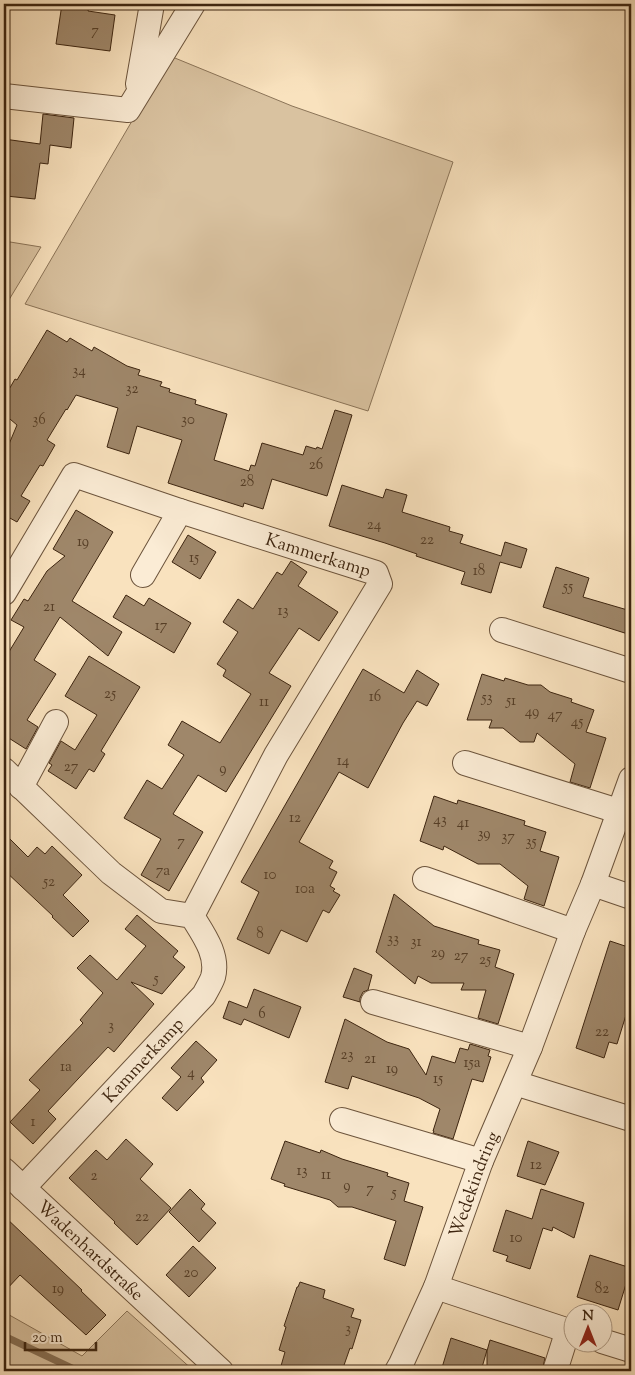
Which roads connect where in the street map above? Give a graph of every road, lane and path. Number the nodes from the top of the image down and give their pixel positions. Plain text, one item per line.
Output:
1 (152, 4) edge
2 (193, 4) edge
3 (4, 96) edge
4 (136, 96) junction
5 (180, 511) junction
6 (143, 575) dead end
7 (4, 593) edge
8 (502, 630) dead end
9 (631, 671) edge
10 (56, 722) dead end
11 (465, 763) dead end
12 (4, 770) edge
13 (631, 778) edge
14 (21, 787) junction
15 (618, 812) junction
16 (425, 879) dead end
17 (592, 884) junction
18 (631, 897) edge
19 (192, 916) junction
20 (573, 931) junction
21 (373, 1002) dead end
22 (530, 1047) junction
23 (515, 1083) junction
24 (631, 1119) edge
25 (342, 1120) dead end
26 (481, 1161) junction
27 (4, 1170) edge
28 (23, 1188) junction
29 (436, 1287) junction
30 (562, 1328) edge
31 (612, 1344) edge
32 (631, 1350) edge
33 (562, 1352) edge
34 (221, 1371) edge
35 (397, 1371) edge
36 (555, 1371) edge

1 - 4 street
2 - 4 street
3 - 4 street
5 - 6 street
5 - 7 street, Kammerkamp
5 - 19 street, Kammerkamp
8 - 9 street
10 - 14 street
11 - 15 street
12 - 14 street
13 - 15 street, Wedekindring
14 - 19 street
15 - 17 street, Wedekindring
16 - 20 street
17 - 18 street
17 - 20 street, Wedekindring
19 - 28 street, Kammerkamp
20 - 22 street, Wedekindring
21 - 22 street
22 - 23 street, Wedekindring
23 - 24 street
23 - 26 street, Wedekindring
25 - 26 street
26 - 29 street, Wedekindring
27 - 28 street, Wadenhardstraße
28 - 34 street, Wadenhardstraße
29 - 30 street
29 - 35 street, Wedekindring
31 - 32 street
33 - 36 street

